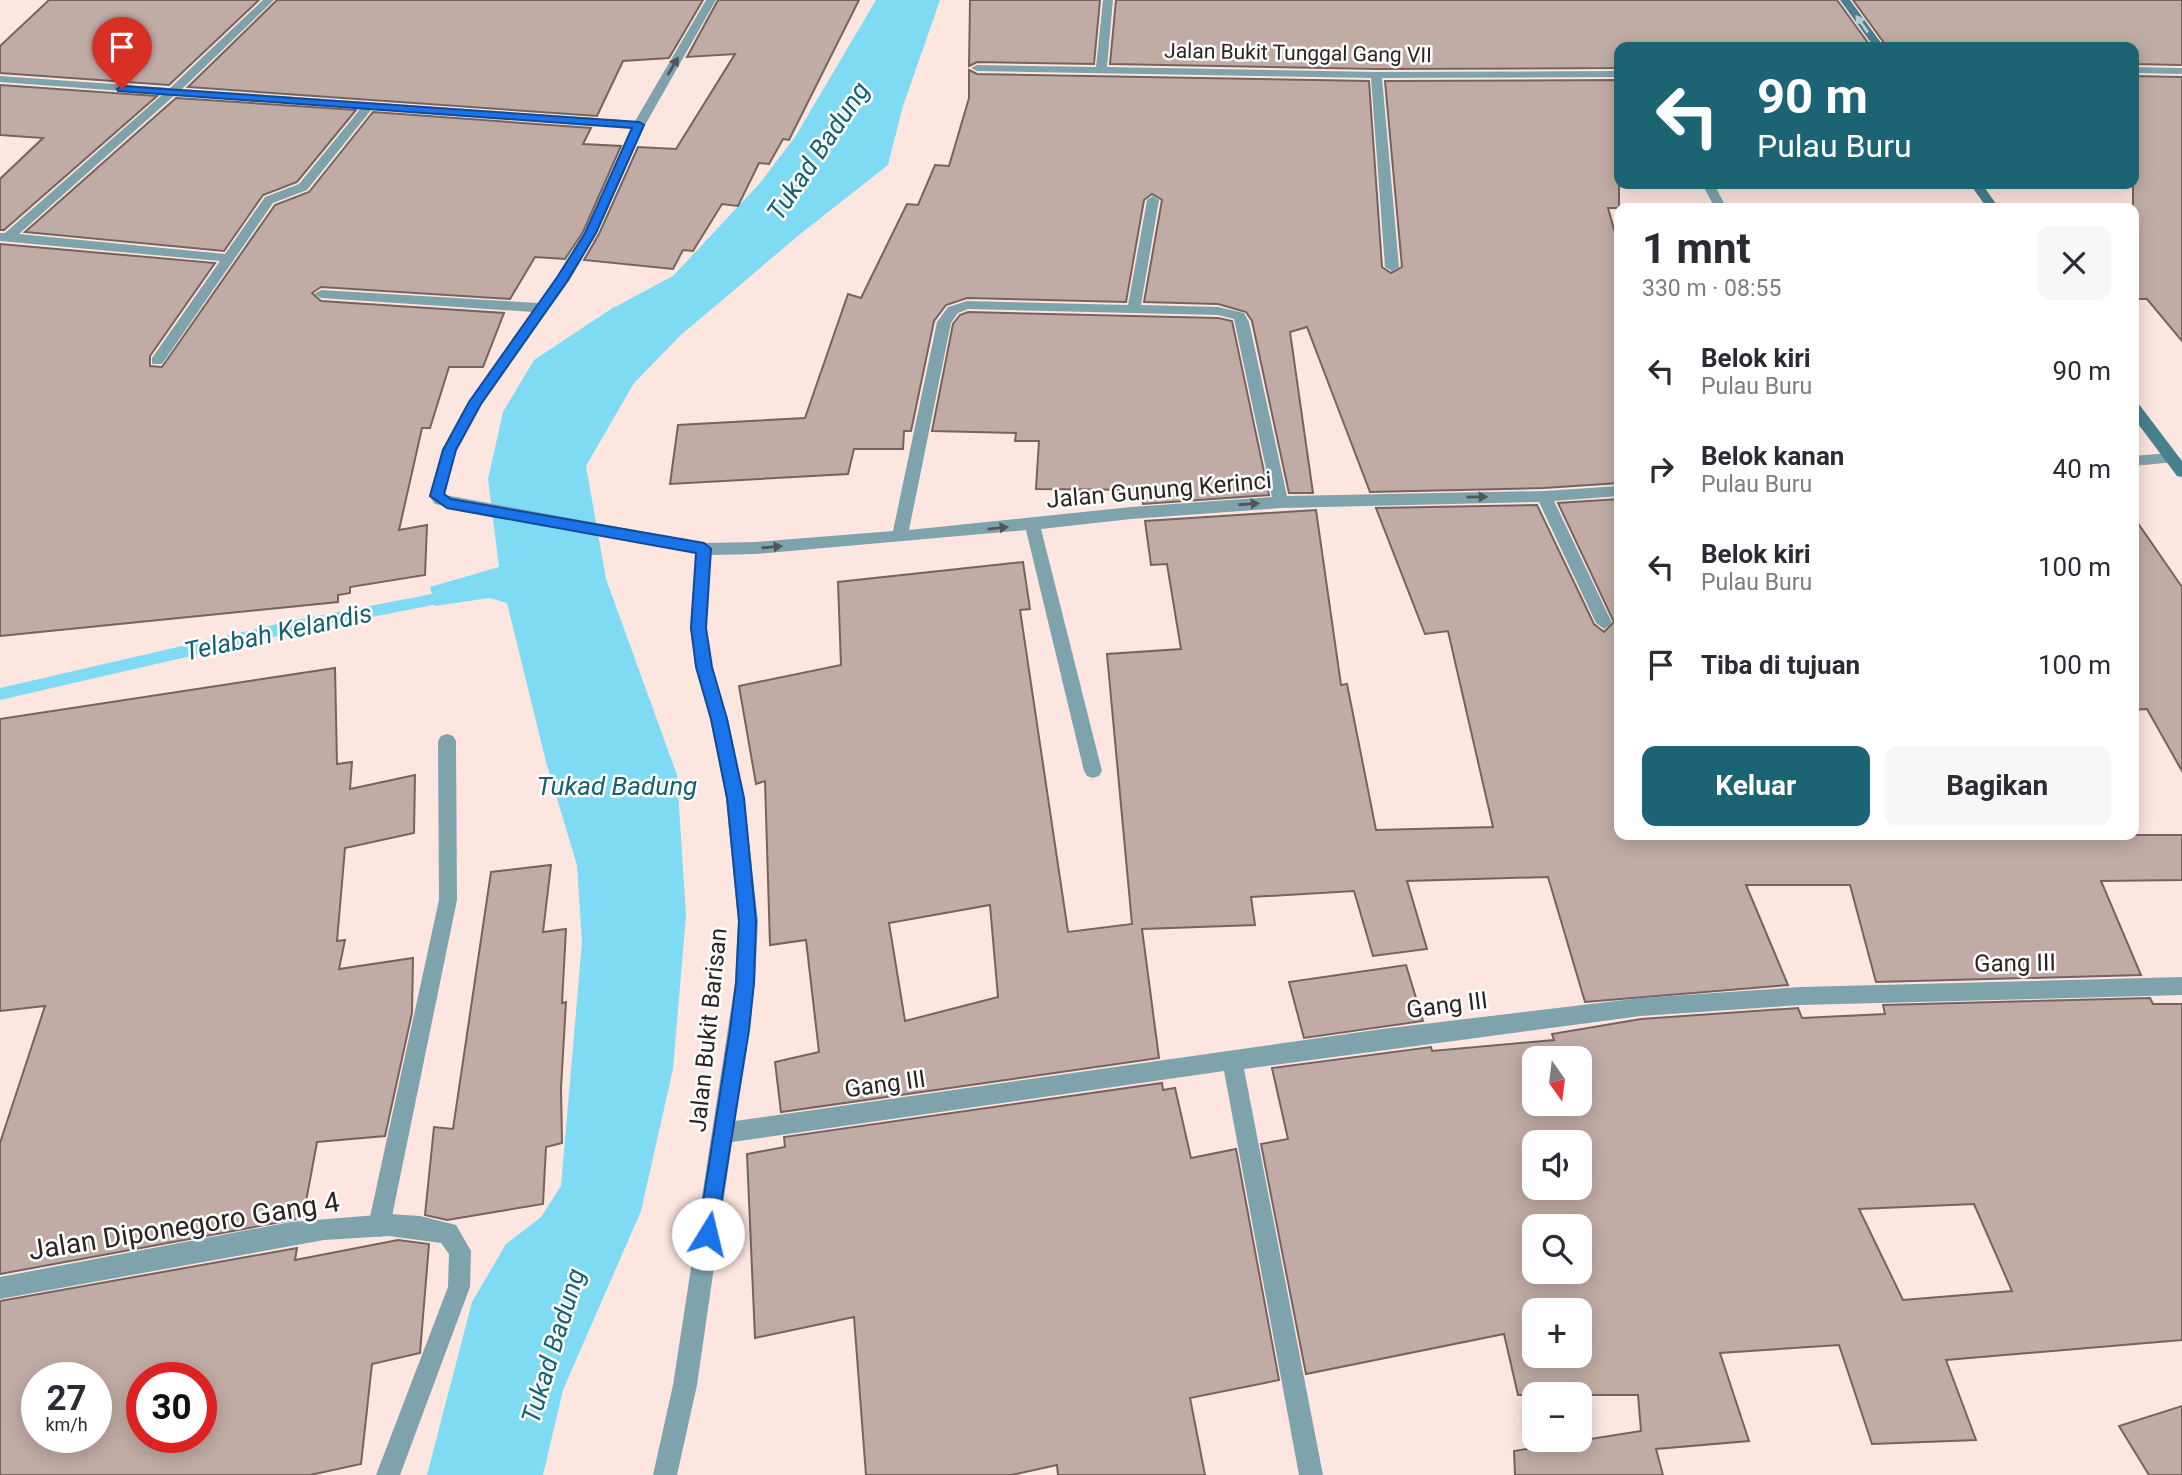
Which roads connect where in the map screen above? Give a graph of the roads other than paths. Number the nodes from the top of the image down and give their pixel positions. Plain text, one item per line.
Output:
1 (269, 0) edge
2 (710, 0) edge
3 (1108, 0) edge
4 (1845, 0) edge
5 (1875, 42) edge
6 (977, 68) dead end
7 (1101, 69) junction
8 (2139, 70) edge
9 (2182, 71) edge
10 (1614, 74) edge
11 (1376, 75) junction
12 (0, 79) edge
13 (171, 93) junction
14 (368, 107) junction
15 (639, 125) junction
16 (1153, 200) dead end
17 (4, 237) edge
18 (228, 258) junction
19 (1392, 267) dead end
20 (321, 294) dead end
21 (542, 308) junction
22 (1134, 309) junction
23 (157, 361) dead end
24 (2139, 414) edge
25 (2170, 458) junction
26 (2139, 461) edge
27 (2182, 472) edge
28 (1614, 491) edge
29 (1544, 496) junction
30 (1281, 502) junction
31 (1032, 524) junction
32 (900, 535) junction
33 (704, 549) junction
34 (1604, 623) dead end
35 (447, 741) dead end
36 (1093, 771) dead end
37 (2182, 986) edge
38 (1232, 1061) junction
39 (724, 1133) junction
40 (379, 1226) junction
41 (0, 1288) edge
42 (388, 1475) edge
43 (665, 1475) edge
44 (1311, 1475) edge

1 - 13 street
15 -> 2 street
3 - 7 street
5 -> 4 street
6 - 7 street, Jalan Bukit Tunggal Gang VII
7 - 11 street, Jalan Bukit Tunggal Gang VII
8 - 9 street
10 - 11 street, Jalan Bukit Tunggal Gang VII
11 - 19 street
12 - 13 street
13 - 14 street
13 - 17 street
14 - 15 street
14 - 18 street
15 - 21 street
16 - 22 street
17 - 18 street
18 - 23 street
20 - 21 street
21 - 33 street, Jalan Gunung Kerinci
22 - 30 street
22 - 32 street
24 - 25 street
25 - 26 street
25 - 27 street
28 - 29 street, Jalan Gunung Kerinci
30 -> 29 street, Jalan Gunung Kerinci
29 - 34 street
31 -> 30 street, Jalan Gunung Kerinci
32 -> 31 street, Jalan Gunung Kerinci
31 - 36 street
33 -> 32 street, Jalan Gunung Kerinci
33 - 39 street, Jalan Bukit Barisan
35 - 40 street
37 - 38 street, Gang III
38 - 39 street, Gang III
38 - 44 street
39 - 43 street, Jalan Bukit Barisan
40 - 41 street, Jalan Diponegoro Gang 4
40 - 42 street, Jalan Diponegoro Gang 4

